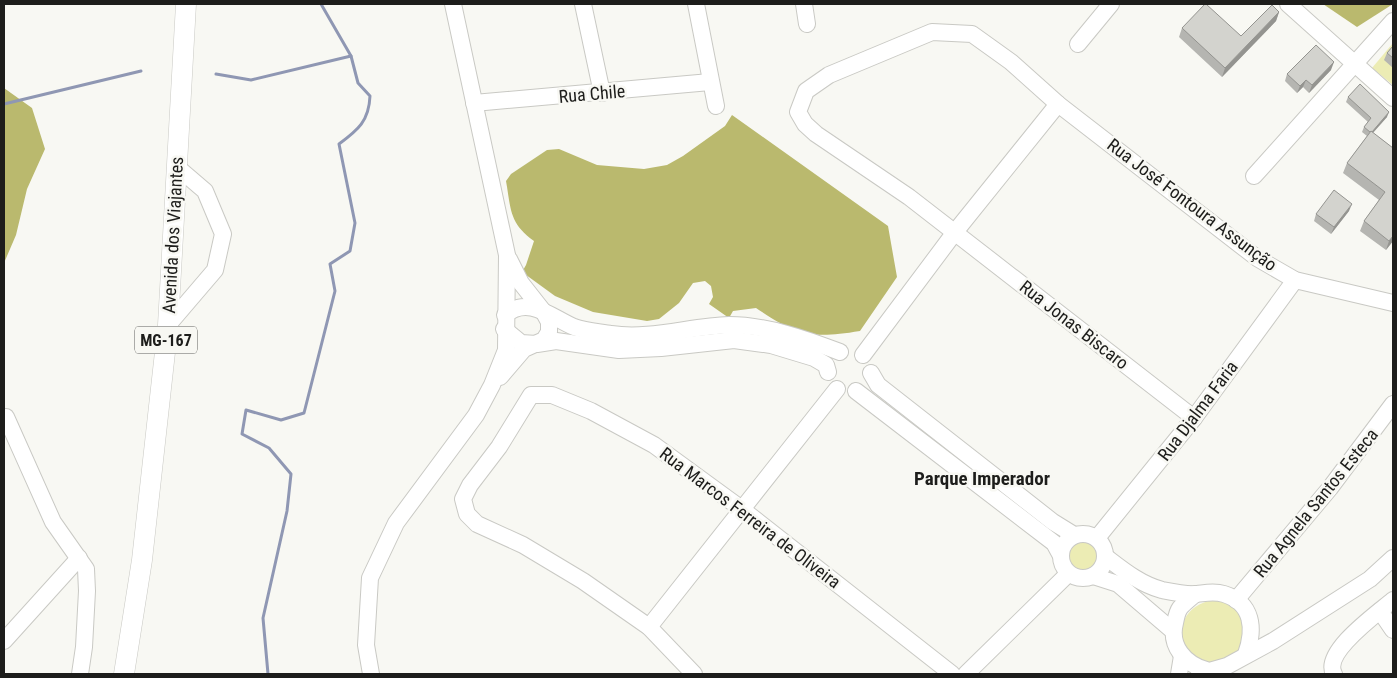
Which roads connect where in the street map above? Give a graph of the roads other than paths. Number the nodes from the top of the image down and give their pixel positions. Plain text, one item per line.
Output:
1 (186, 4) edge
2 (453, 4) edge
3 (583, 4) edge
4 (696, 4) edge
5 (804, 4) edge
6 (1110, 4) edge
7 (1288, 4) edge
8 (1393, 21) edge
9 (808, 24) dead end
10 (1078, 44) dead end
11 (1355, 64) junction
12 (710, 82) junction
13 (602, 93) junction
14 (1393, 98) edge
15 (474, 103) junction
16 (1058, 104) junction
17 (716, 106) dead end
18 (798, 112) joint
19 (176, 167) junction
20 (1254, 176) dead end
21 (955, 232) junction
22 (507, 255) junction
23 (1295, 280) junction
24 (1393, 303) edge
25 (544, 311) junction
26 (505, 322) junction
27 (168, 325) junction
28 (537, 344) junction
29 (840, 352) junction
30 (863, 355) junction
31 (828, 372) junction
32 (871, 373) junction
33 (492, 385) junction
34 (838, 389) junction
35 (856, 391) junction
36 (1393, 404) edge
37 (6, 417) dead end
38 (1194, 418) junction
39 (743, 510) junction
40 (1074, 535) junction
41 (1097, 538) junction
42 (1060, 554) junction
43 (1106, 556) junction
44 (79, 558) junction
45 (1393, 558) edge
46 (1068, 574) junction
47 (1093, 576) junction
48 (1195, 594) junction
49 (1236, 600) junction
50 (1393, 600) edge
51 (1380, 611) junction
52 (649, 627) junction
53 (1173, 630) junction
54 (1393, 630) edge
55 (1252, 637) junction
56 (4, 641) edge
57 (1273, 641) junction
58 (1246, 654) junction
59 (1182, 656) junction
60 (1203, 672) edge
61 (80, 674) edge
62 (124, 674) edge
63 (370, 674) edge
64 (694, 674) edge
65 (952, 674) edge
66 (966, 674) edge
67 (1179, 674) edge
68 (1334, 674) edge

1 - 19 main road, Avenida dos Viajantes / MG-167
2 - 15 street
3 - 13 street
4 - 12 street
5 - 9 street
6 - 10 street
7 - 11 street
8 - 11 street
11 - 14 street
11 - 20 street
12 - 13 street, Rua Chile
12 - 17 street
13 - 15 street, Rua Chile
15 - 22 street
16 - 18 street, Rua José Fontoura Assunção
16 - 21 street
16 - 23 street, Rua José Fontoura Assunção
18 - 21 street, Rua Jonas Biscaro
19 - 27 main road, Avenida dos Viajantes / MG-167
19 - 27 street
21 - 30 street
21 - 38 street, Rua Jonas Biscaro
22 - 25 street
22 - 26 street
23 - 24 street, Rua José Fontoura Assunção
23 - 38 street, Rua Djalma Faria
25 - 26 street
25 - 28 street
25 - 29 street
26 - 28 street
26 - 33 street
27 - 62 main road, Avenida dos Viajantes / MG-167
28 - 31 street
28 - 33 street
29 - 30 street
29 - 31 street
30 - 32 street
31 - 34 street
32 - 35 street
32 - 40 street
33 - 63 street
34 - 35 street
34 - 39 street
35 - 42 street
36 - 49 street, Rua Agnela Santos Esteca
37 - 44 street
38 - 41 street, Rua Djalma Faria
39 - 52 street
39 - 52 street, Rua Marcos Ferreira de Oliveira
39 - 65 street, Rua Marcos Ferreira de Oliveira
40 - 41 street
40 - 42 street
41 - 43 street
42 - 46 street
43 - 47 street
43 - 48 street
44 - 56 street
44 - 61 street
45 - 57 street
46 - 47 street
46 - 66 street
47 - 53 street
48 - 49 street
48 - 53 street
49 - 55 street
50 - 51 street
51 - 54 street
51 - 68 street
52 - 64 street
53 - 59 street
55 - 57 street
55 - 58 street
57 - 58 street
58 - 60 street
59 - 60 street
59 - 67 street

